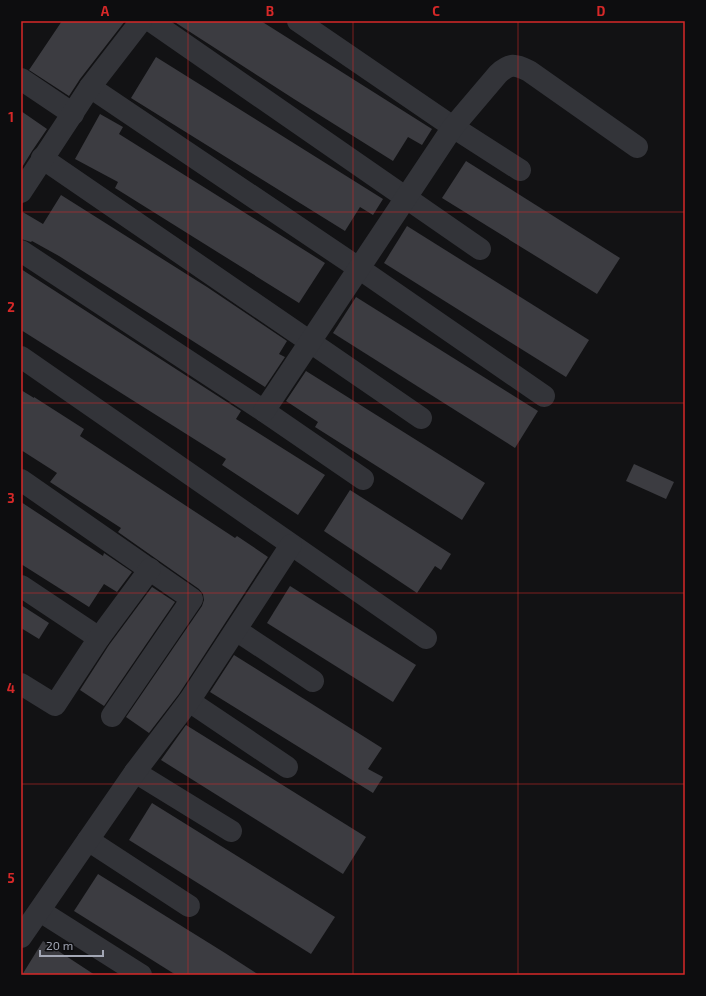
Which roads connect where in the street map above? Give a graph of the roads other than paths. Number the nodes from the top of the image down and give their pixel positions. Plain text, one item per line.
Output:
1 (141, 21) edge
2 (151, 21) edge
3 (298, 21) edge
4 (21, 79) edge
5 (90, 87) junction
6 (73, 114) junction
7 (453, 127) junction
8 (637, 148) dead end
9 (42, 158) junction
10 (520, 170) dead end
11 (21, 192) edge
12 (406, 198) junction
13 (480, 249) dead end
14 (21, 251) edge
15 (360, 269) junction
16 (311, 343) junction
17 (21, 357) edge
18 (544, 396) dead end
19 (264, 411) junction
20 (421, 418) dead end
21 (363, 479) dead end
22 (21, 480) edge
23 (291, 545) junction
24 (150, 569) junction
25 (21, 586) edge
26 (236, 630) junction
27 (99, 638) junction
28 (426, 638) dead end
29 (313, 680) dead end
30 (21, 684) edge
31 (190, 701) junction
32 (112, 716) dead end
33 (287, 768) dead end
34 (135, 772) junction
35 (231, 831) dead end
36 (88, 840) junction
37 (189, 906) dead end
38 (40, 911) junction
39 (21, 937) edge
40 (141, 975) edge

1 - 5 street
2 - 12 street
3 - 7 street
4 - 6 street
5 - 6 street
5 - 15 street
6 - 9 street
7 - 8 street
7 - 10 street
7 - 12 street
9 - 11 street
9 - 16 street
12 - 13 street
12 - 15 street
14 - 19 street
15 - 16 street
15 - 18 street
16 - 19 street
16 - 20 street
17 - 23 street
19 - 21 street
22 - 24 street
23 - 26 street
23 - 28 street
24 - 27 street
24 - 32 street
25 - 27 street
26 - 29 street
26 - 31 street
27 - 30 street
31 - 33 street
31 - 34 street
34 - 35 street
34 - 36 street
36 - 37 street
36 - 38 street
38 - 39 street
38 - 40 street

